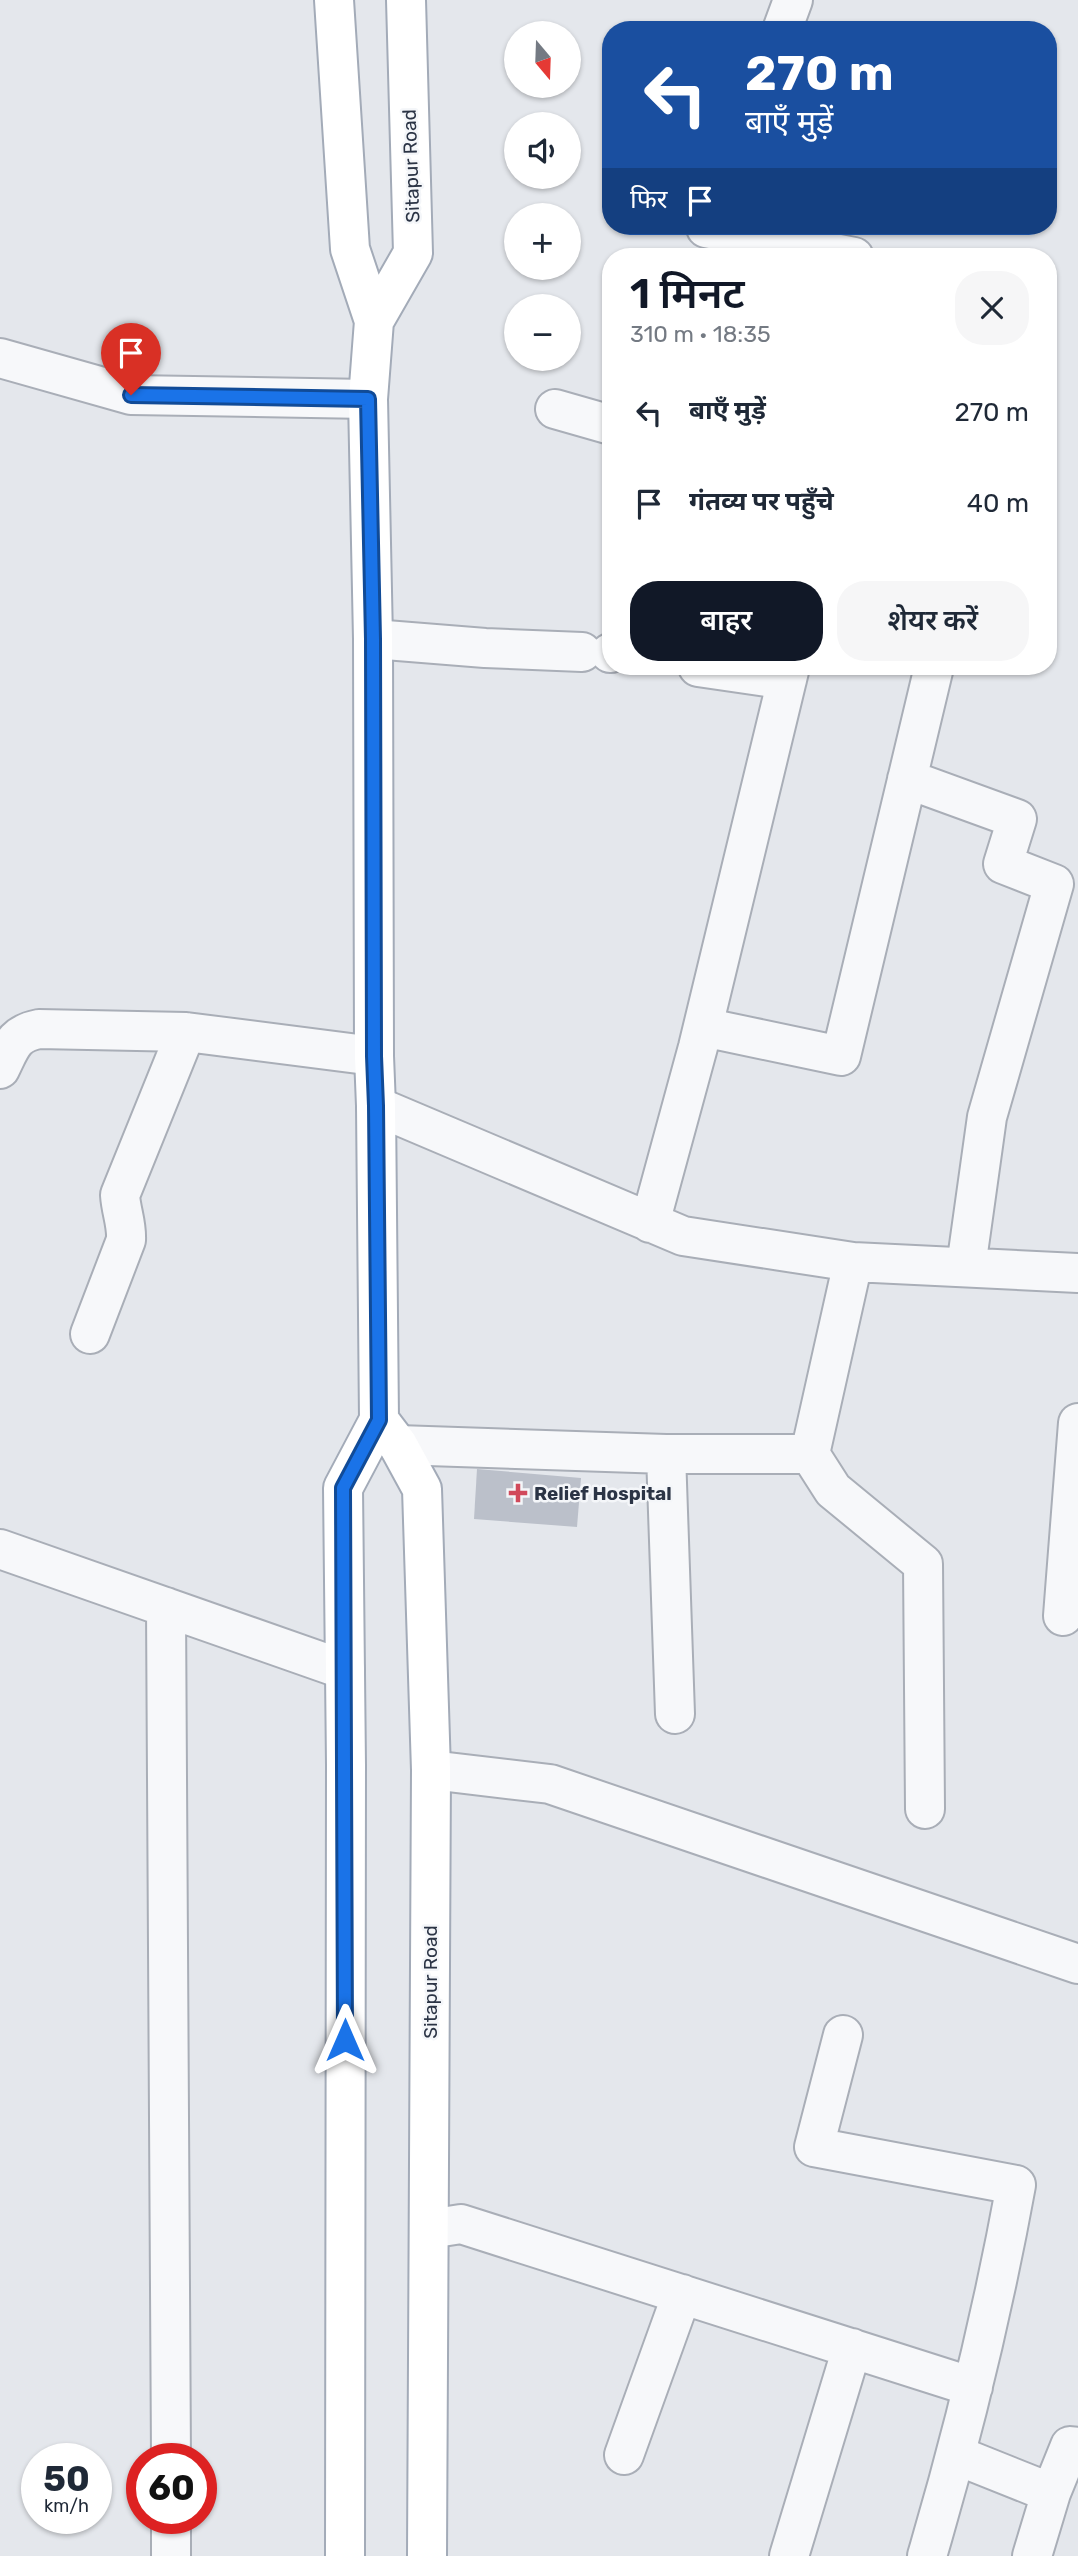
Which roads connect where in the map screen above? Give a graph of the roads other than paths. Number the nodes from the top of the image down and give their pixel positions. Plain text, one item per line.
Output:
1 (334, 0) edge
2 (406, 0) edge
3 (793, 0) edge
4 (785, 21) edge
5 (742, 235) edge
6 (808, 248) edge
7 (374, 321) junction
8 (0, 358) edge
9 (368, 399) junction
10 (555, 409) dead end
11 (602, 422) edge
12 (373, 639) junction
13 (601, 653) edge
14 (789, 675) edge
15 (932, 675) edge
16 (907, 779) junction
17 (703, 1027) junction
18 (186, 1032) junction
19 (374, 1056) junction
20 (0, 1069) edge
21 (376, 1106) junction
22 (650, 1223) junction
23 (853, 1262) junction
24 (966, 1267) junction
25 (1078, 1273) edge
26 (90, 1334) dead end
27 (1078, 1423) edge
28 (389, 1432) junction
29 (666, 1454) junction
30 (810, 1454) junction
31 (0, 1549) edge
32 (166, 1607) junction
33 (1063, 1616) dead end
34 (345, 1670) junction
35 (675, 1714) dead end
36 (431, 1770) junction
37 (925, 1809) dead end
38 (1078, 1964) edge
39 (843, 2035) dead end
40 (429, 2229) junction
41 (682, 2294) junction
42 (852, 2348) junction
43 (973, 2387) junction
44 (171, 2443) edge
45 (1078, 2448) edge
46 (624, 2455) dead end
47 (956, 2455) junction
48 (1051, 2493) junction
49 (171, 2534) edge
50 (171, 2556) edge
51 (345, 2556) edge
52 (427, 2556) edge
53 (789, 2556) edge
54 (927, 2556) edge
55 (1032, 2556) edge

1 - 7 main road, Sitapur Road
2 - 7 main road, Sitapur Road
3 - 4 street
5 - 6 street
7 - 9 main road, Sitapur Road
8 - 9 street
9 - 12 main road, Sitapur Road
10 - 11 street
12 - 13 street
12 - 19 main road, Sitapur Road
14 - 17 street
15 - 16 street
16 - 17 street
16 - 24 street
17 - 22 street
18 - 19 street
18 - 20 street
18 - 26 street
19 - 21 main road, Sitapur Road
21 - 22 street
21 - 28 main road, Sitapur Road
22 - 23 street
23 - 24 street
23 - 30 street
24 - 25 street
27 - 33 street
28 - 29 street
28 - 34 main road, Sitapur Road
28 - 36 main road, Sitapur Road
29 - 30 street
29 - 35 street
30 - 37 street
31 - 32 street
32 - 34 street
32 - 44 street
34 - 51 main road, Sitapur Road
36 - 38 street
36 - 40 main road, Sitapur Road
39 - 43 street
40 - 41 street
40 - 52 main road, Sitapur Road
41 - 42 street
41 - 46 street
42 - 43 street
42 - 53 street
43 - 47 street
45 - 48 street
47 - 48 street
47 - 54 street
48 - 55 street
49 - 50 street

